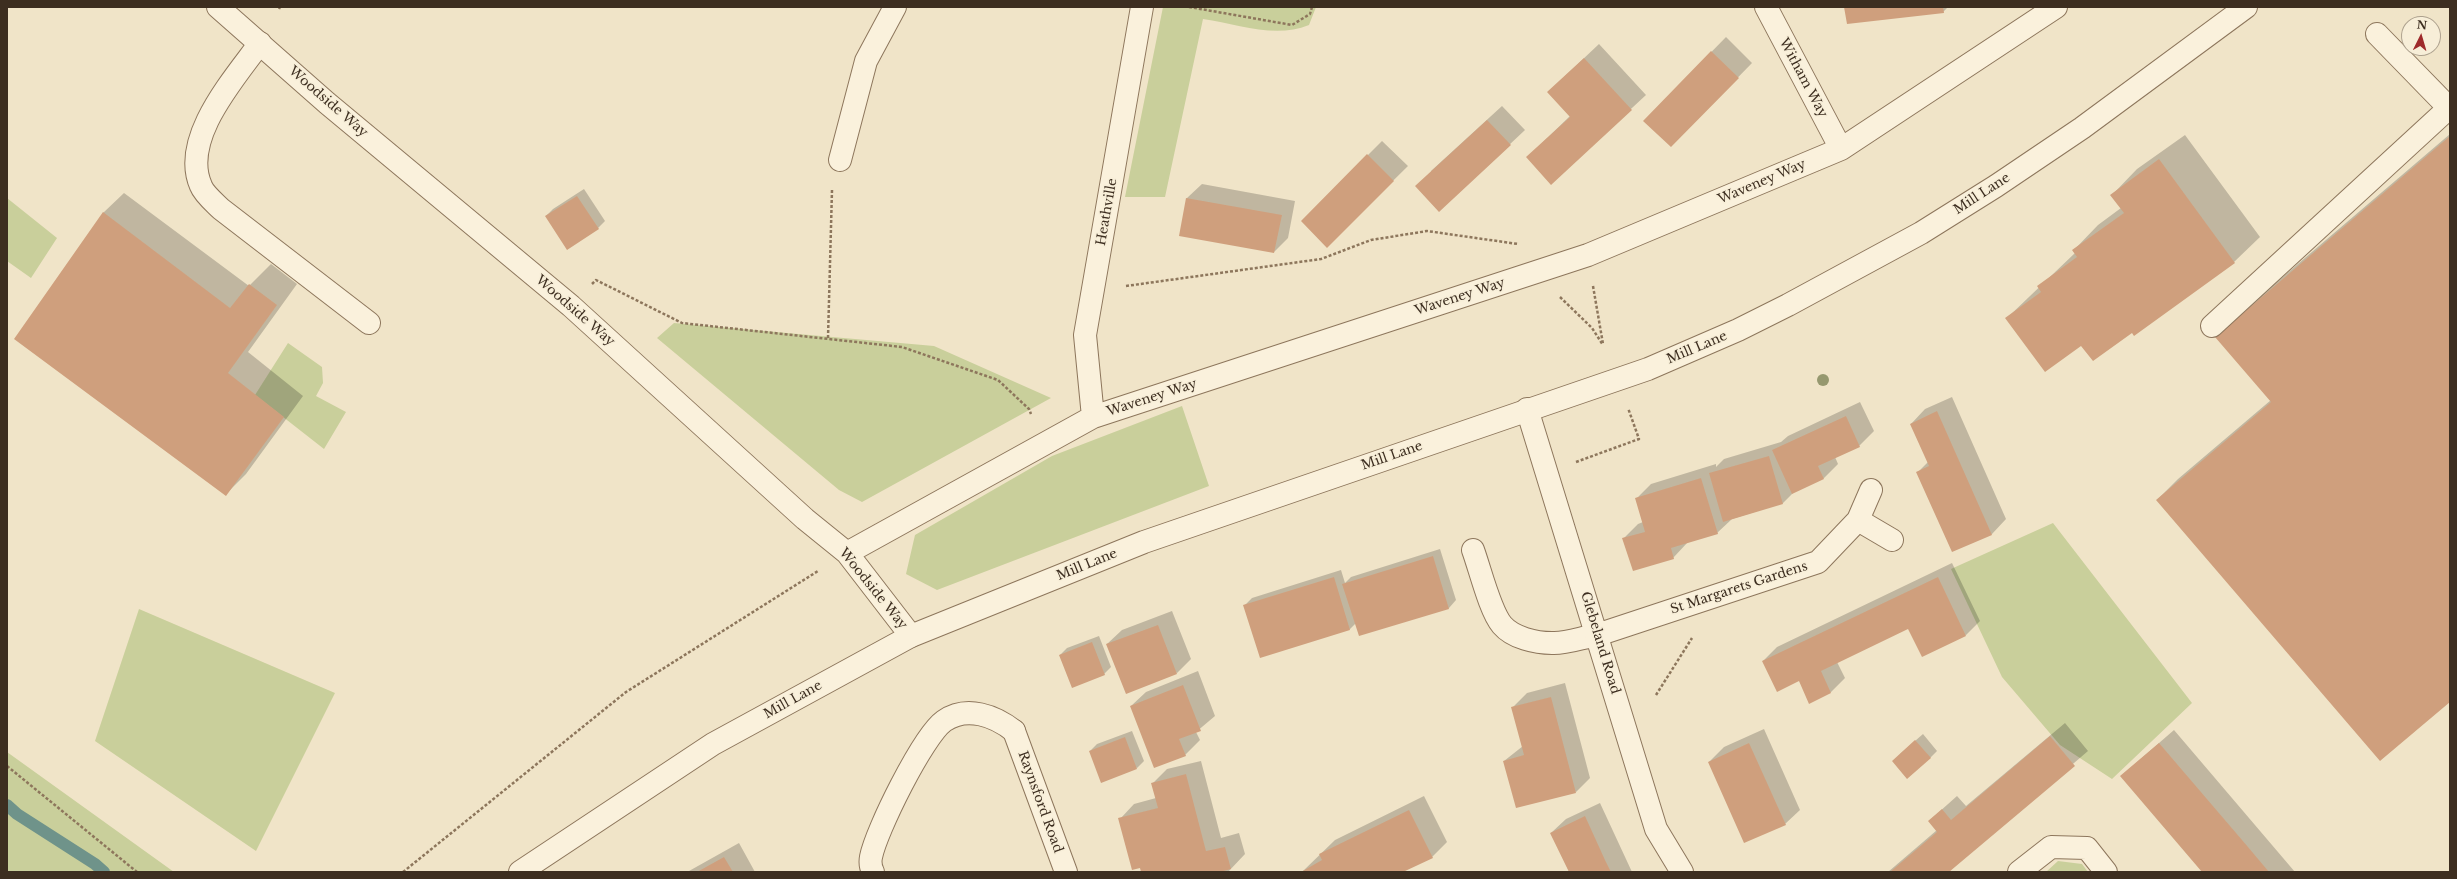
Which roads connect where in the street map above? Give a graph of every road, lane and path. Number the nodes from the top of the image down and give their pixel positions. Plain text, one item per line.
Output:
1 (218, 7) edge
2 (895, 7) edge
3 (1142, 7) edge
4 (1189, 7) edge
5 (1312, 7) edge
6 (1766, 7) edge
7 (2056, 7) edge
8 (2246, 7) edge
9 (2377, 34) dead end
10 (260, 43) junction
11 (2449, 107) edge
12 (1841, 149) junction
13 (840, 160) joint
14 (1588, 256) junction
15 (1546, 269) junction
16 (1093, 290) junction
17 (571, 306) junction
18 (369, 323) dead end
19 (2212, 326) dead end
20 (828, 338) junction
21 (1626, 402) dead end
22 (1527, 409) junction
23 (1093, 417) junction
24 (1044, 444) junction
25 (1548, 472) junction
26 (1871, 490) dead end
27 (1858, 520) junction
28 (1892, 540) dead end
29 (1473, 550) dead end
30 (847, 553) junction
31 (1718, 595) junction
32 (1597, 634) junction
33 (911, 636) junction
34 (1656, 695) dead end
35 (7, 766) edge
36 (137, 872) edge
37 (403, 872) edge
38 (520, 872) edge
39 (873, 872) edge
40 (1066, 872) edge
41 (1682, 872) edge
42 (2019, 872) edge
43 (2106, 872) edge

1 - 10 street, Woodside Way
2 - 13 street
3 - 16 street, Heathville
4 - 5 path
6 - 12 street, Witham Way
7 - 12 street, Waveney Way
8 - 22 street, Mill Lane
9 - 11 street
10 - 17 street, Woodside Way
10 - 18 street
11 - 19 street
12 - 14 street, Waveney Way
13 - 20 path
14 - 15 street, Waveney Way
14 - 15 path
15 - 16 path
15 - 23 street, Waveney Way
16 - 23 street, Heathville
17 - 20 path
17 - 30 street, Woodside Way
20 - 24 path
21 - 25 path
22 - 25 street, Glebeland Road
22 - 33 street, Mill Lane
23 - 24 street, Waveney Way
24 - 30 street, Waveney Way
25 - 32 street, Glebeland Road
26 - 27 street, St Margarets Gardens
27 - 28 street
27 - 31 street, St Margarets Gardens
29 - 32 street, St Margarets Gardens
30 - 33 street, Woodside Way
30 - 37 path
31 - 32 street, St Margarets Gardens
31 - 34 path
32 - 41 street, Glebeland Road
33 - 38 street, Mill Lane
35 - 36 path
39 - 40 street, Raynsford Road
42 - 43 street

